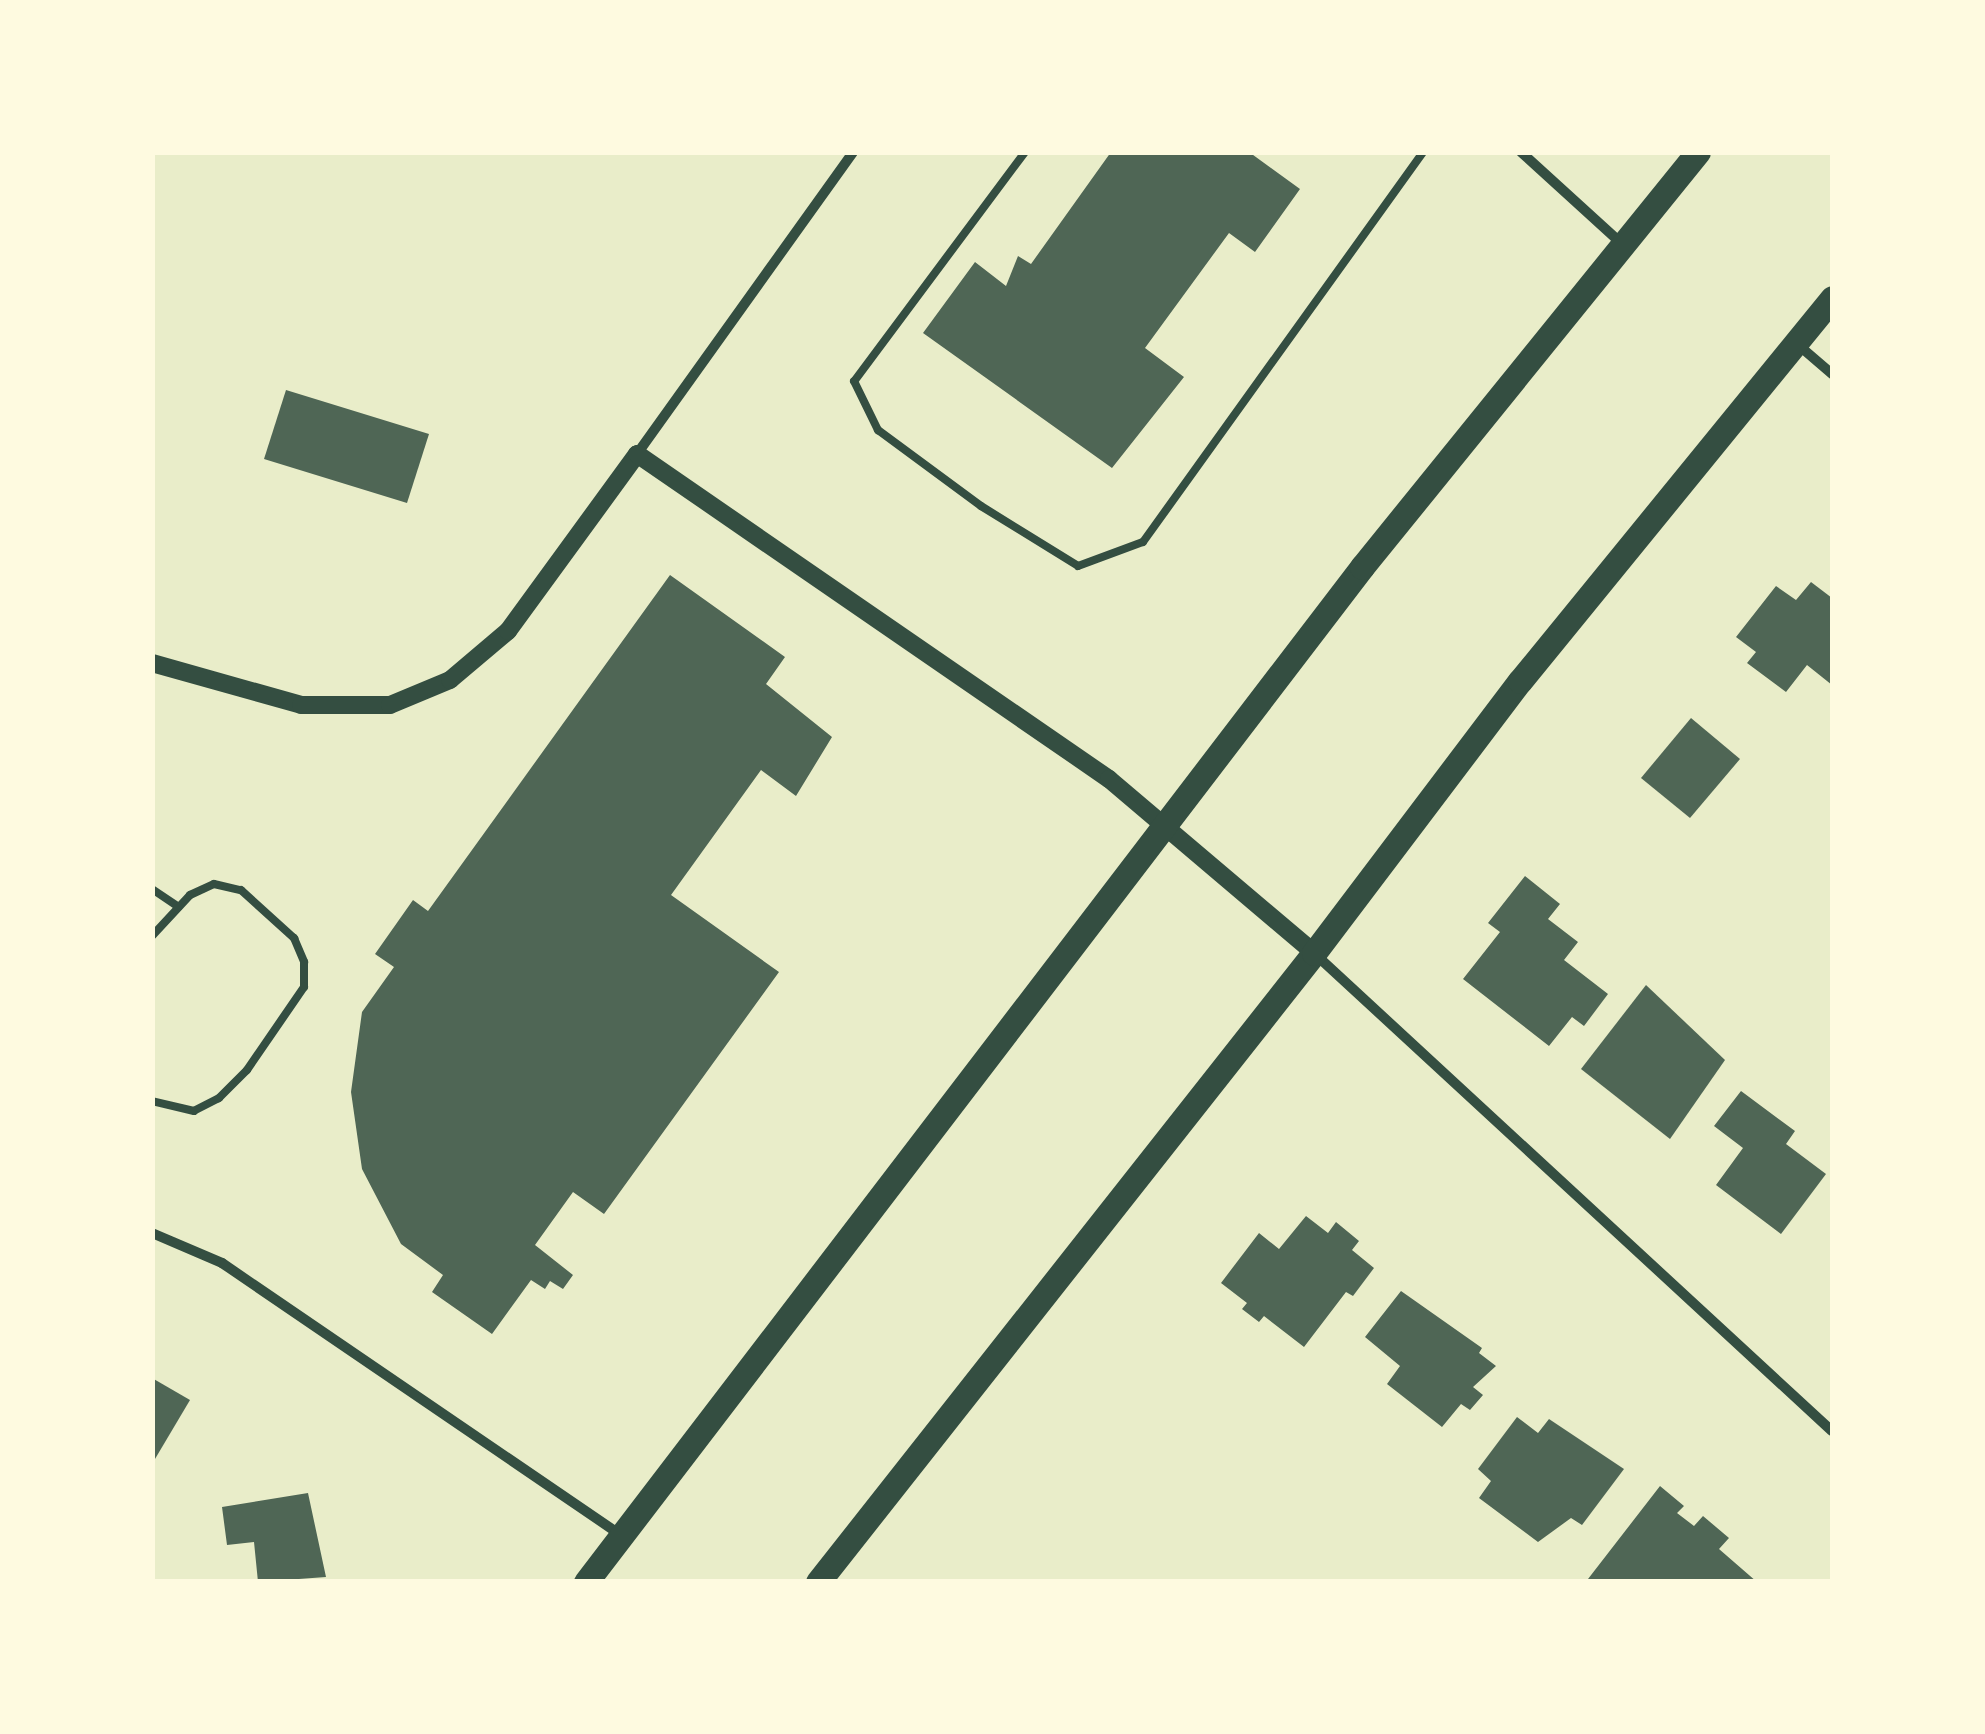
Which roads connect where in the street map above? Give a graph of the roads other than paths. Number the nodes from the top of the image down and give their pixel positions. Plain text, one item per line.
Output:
1 (852, 152) edge
2 (1025, 152) edge
3 (1423, 152) edge
4 (1521, 152) edge
5 (1686, 152) edge
6 (1698, 152) edge
7 (1676, 181) junction
8 (1623, 245) junction
9 (1832, 298) edge
10 (1796, 343) junction
11 (1832, 374) edge
12 (637, 454) junction
13 (152, 663) edge
14 (1166, 830) junction
15 (152, 889) edge
16 (179, 907) junction
17 (152, 936) edge
18 (1314, 953) junction
19 (152, 1102) edge
20 (152, 1233) edge
21 (1832, 1431) edge
22 (623, 1537) junction
23 (586, 1582) edge
24 (818, 1582) edge

1 - 12 street
2 - 3 lane
4 - 8 street
5 - 7 street
6 - 7 main road
7 - 8 main road
8 - 14 main road
9 - 10 main road
10 - 11 street
10 - 18 main road
12 - 13 street
12 - 14 street
14 - 18 street
14 - 22 main road
15 - 16 lane
16 - 17 lane
16 - 19 lane
18 - 21 street
18 - 24 main road
20 - 22 street
22 - 23 main road

